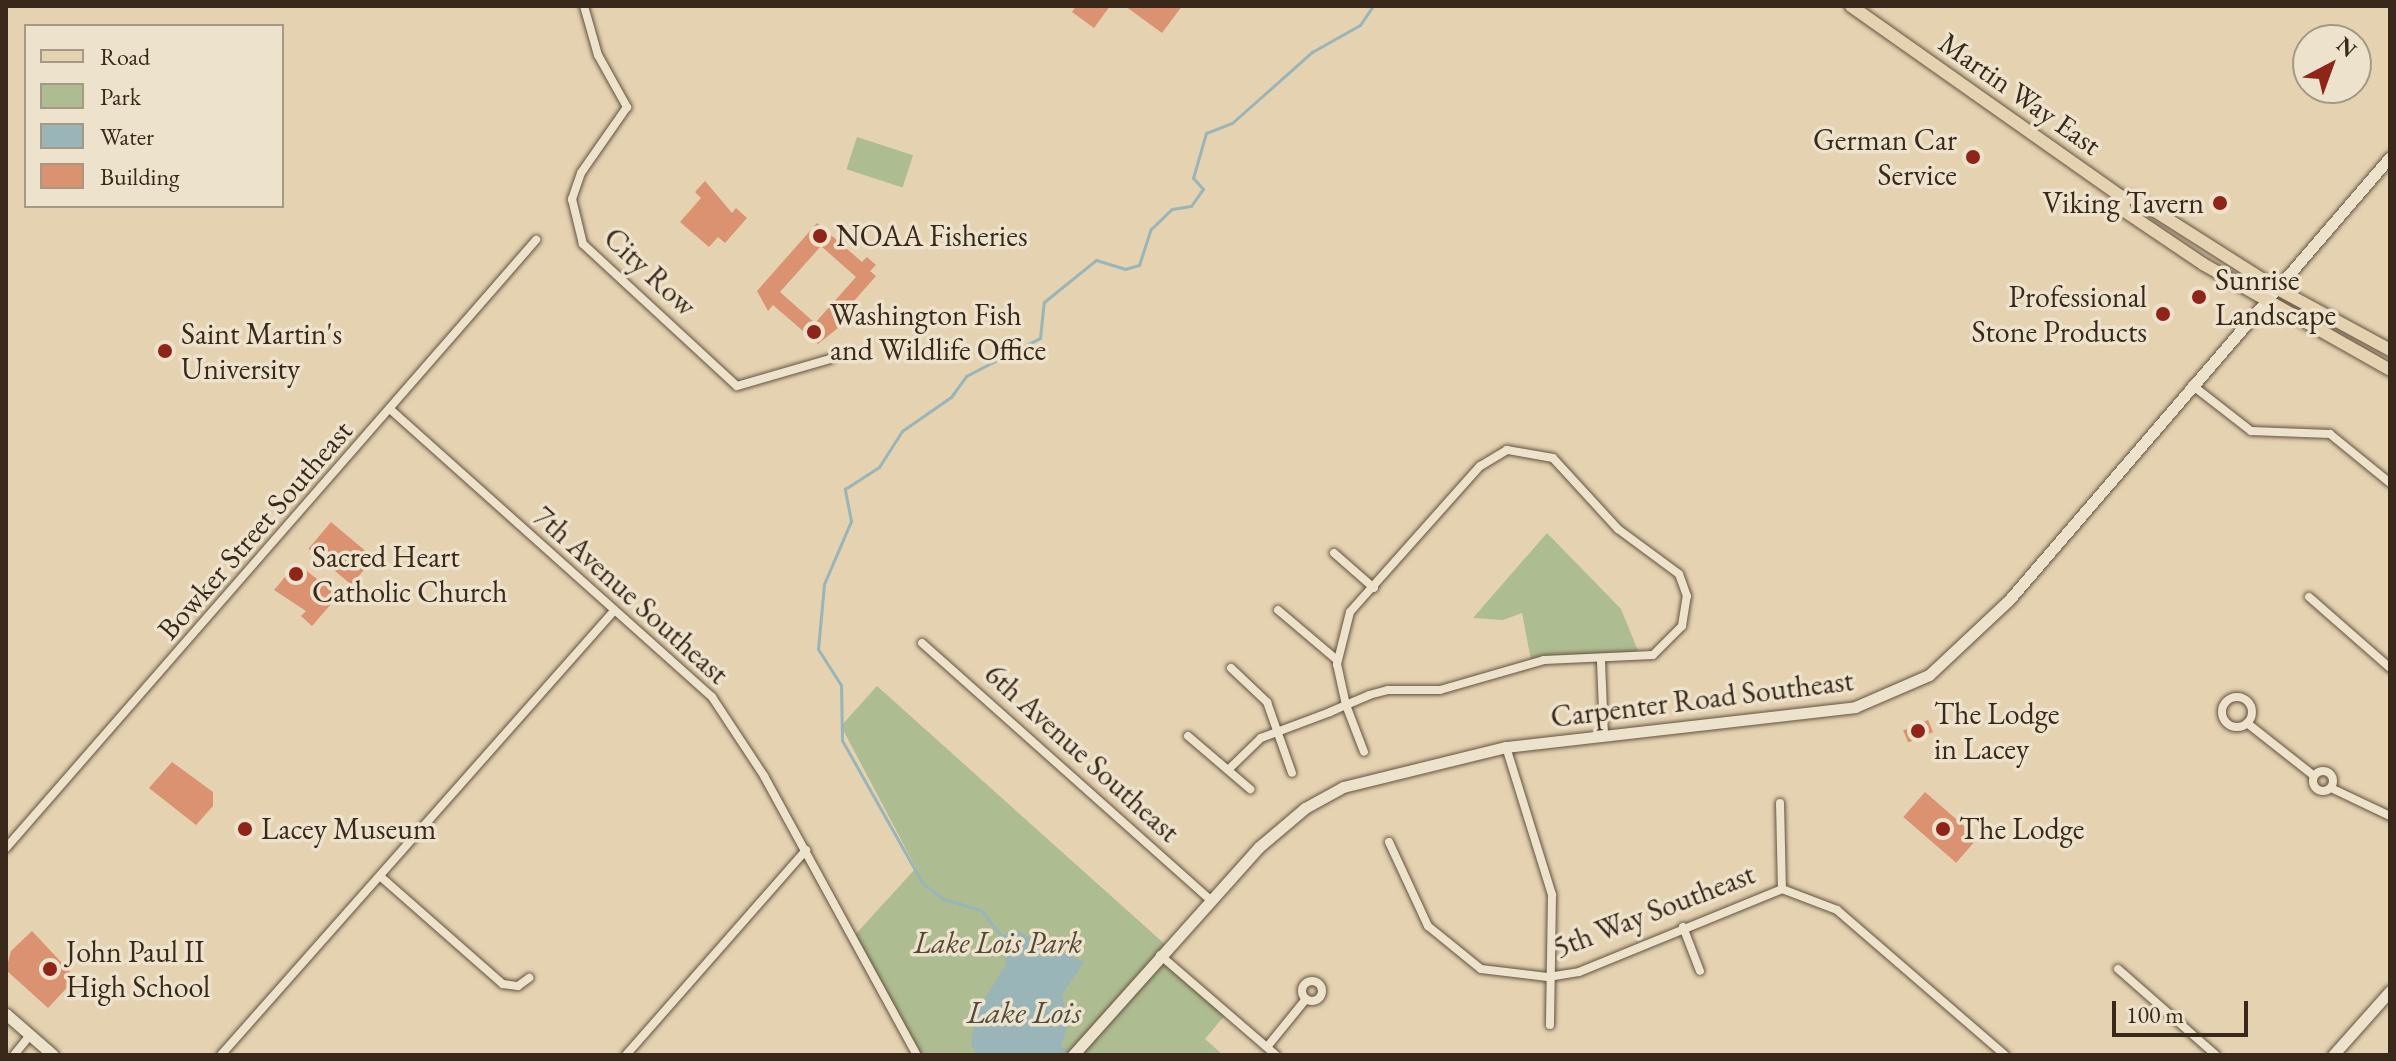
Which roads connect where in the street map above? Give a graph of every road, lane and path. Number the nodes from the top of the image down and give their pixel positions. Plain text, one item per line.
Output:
1 (584, 6) edge
2 (1851, 6) edge
3 (2390, 157) edge
4 (2120, 196) junction
5 (536, 240) dead end
6 (2276, 288) junction
7 (2264, 301) junction
8 (2390, 350) edge
9 (830, 359) dead end
10 (2390, 370) edge
11 (2192, 385) junction
12 (391, 410) junction
13 (2390, 483) edge
14 (1334, 553) dead end
15 (1374, 588) junction
16 (2309, 597) dead end
17 (1278, 610) dead end
18 (613, 612) junction
19 (922, 643) dead end
20 (1337, 660) junction
21 (1601, 661) junction
22 (1231, 668) dead end
23 (2390, 668) edge
24 (1346, 705) junction
25 (2247, 723) dead end
26 (1279, 732) junction
27 (1604, 735) junction
28 (1188, 736) dead end
29 (1506, 747) junction
30 (1364, 752) dead end
31 (1228, 770) junction
32 (1292, 773) dead end
33 (2314, 776) junction
34 (2331, 788) junction
35 (1250, 789) dead end
36 (1780, 803) dead end
37 (2390, 816) edge
38 (1389, 842) dead end
39 (6, 848) edge
40 (806, 850) junction
41 (381, 877) junction
42 (1782, 889) junction
43 (1210, 900) junction
44 (1683, 927) junction
45 (1160, 955) junction
46 (2118, 969) dead end
47 (1700, 971) dead end
48 (1548, 977) junction
49 (529, 978) dead end
50 (2390, 991) edge
51 (1306, 999) dead end
52 (6, 1014) edge
53 (1550, 1025) dead end
54 (30, 1035) junction
55 (1267, 1047) junction
56 (14, 1055) edge
57 (53, 1055) edge
58 (221, 1055) edge
59 (626, 1055) edge
60 (917, 1055) edge
61 (1073, 1055) edge
62 (1276, 1055) edge
63 (2005, 1055) edge
64 (2216, 1055) edge
65 (2333, 1055) edge

1 - 9 street, City Row
2 - 4 main road, Martin Way East
3 - 6 main road, Carpenter Road Southeast
4 - 6 main road, Martin Way East
4 - 7 main road, Martin Way East
5 - 12 street, Bowker Street Southeast
6 - 7 main road, Carpenter Road Southeast
6 - 8 main road, Martin Way East
7 - 10 main road, Martin Way East
7 - 11 main road, Carpenter Road Southeast
11 - 13 street
11 - 27 main road, Carpenter Road Southeast
12 - 18 street, 7th Avenue Southeast
12 - 39 street, Bowker Street Southeast
14 - 15 street
15 - 20 street
15 - 21 street
16 - 23 street
17 - 20 street
18 - 40 street, 7th Avenue Southeast
18 - 41 street
19 - 43 street, 6th Avenue Southeast
20 - 24 street
21 - 24 street
21 - 27 street
22 - 26 street
24 - 26 street
24 - 30 street
25 - 33 street
26 - 31 street
26 - 32 street
27 - 29 main road, Carpenter Road Southeast
28 - 31 street
29 - 43 main road, Carpenter Road Southeast
29 - 48 street, 5th Way Southeast
31 - 35 street
33 - 34 street
33 - 34 street
34 - 37 street
36 - 42 street
38 - 48 street
40 - 59 street
40 - 60 street, 7th Avenue Southeast
41 - 49 street
41 - 58 street
42 - 44 street, 5th Way Southeast
42 - 63 street, 5th Way Southeast
43 - 45 main road, Carpenter Road Southeast
44 - 47 street
44 - 48 street, 5th Way Southeast
45 - 55 street
45 - 61 main road, Carpenter Road Southeast
46 - 64 street
48 - 53 street
50 - 65 main road
51 - 55 street
52 - 54 main road
54 - 56 street
54 - 57 main road
55 - 62 street

